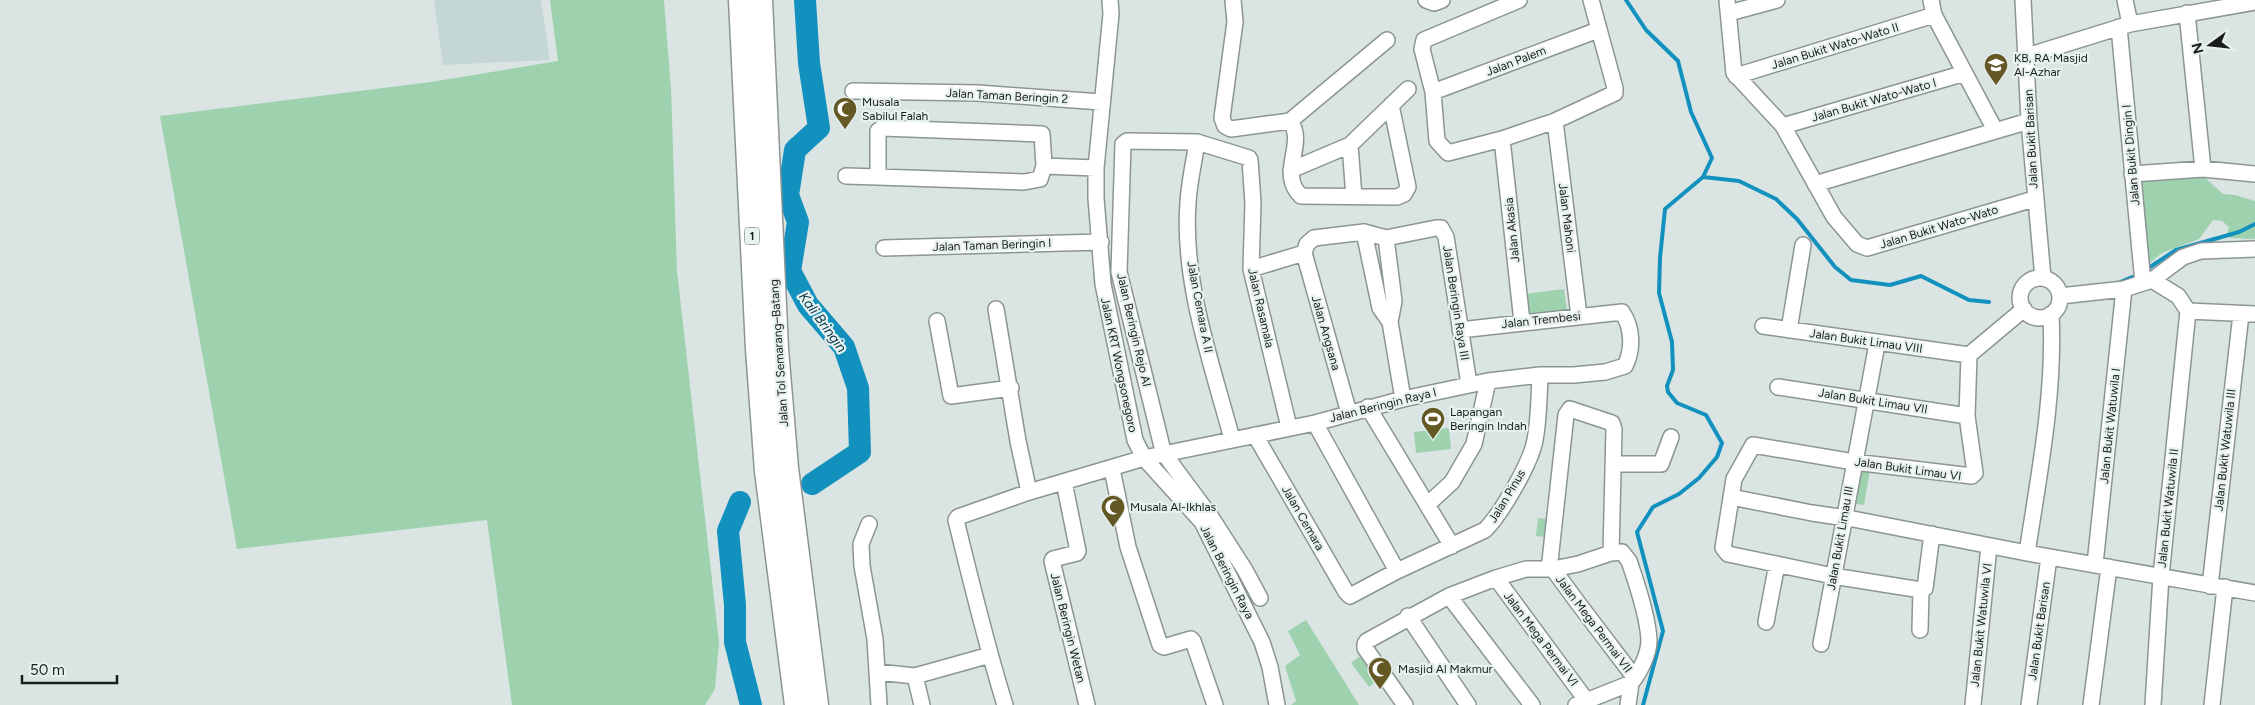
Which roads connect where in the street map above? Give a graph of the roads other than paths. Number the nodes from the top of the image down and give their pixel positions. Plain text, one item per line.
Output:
1 (740, 0) edge
2 (761, 0) edge
3 (1110, 0) edge
4 (1233, 0) edge
5 (1426, 0) edge
6 (1442, 0) edge
7 (1519, 0) edge
8 (1591, 0) edge
9 (1777, 0) edge
10 (1931, 0) edge
11 (2022, 0) edge
12 (2125, 0) edge
13 (2255, 2) edge
14 (1728, 7) edge
15 (2187, 13) junction
16 (1934, 15) junction
17 (2125, 25) junction
18 (1598, 30) junction
19 (1387, 40) dead end
20 (2027, 56) junction
21 (1965, 73) junction
22 (1736, 76) junction
23 (1408, 89) dead end
24 (853, 91) dead end
25 (1433, 92) junction
26 (1101, 102) junction
27 (1391, 105) junction
28 (1290, 121) junction
29 (1554, 121) junction
30 (2028, 121) junction
31 (1783, 126) junction
32 (1995, 130) junction
33 (1502, 139) junction
34 (1197, 142) junction
35 (1350, 145) junction
36 (1044, 166) junction
37 (1096, 168) junction
38 (2203, 169) junction
39 (1291, 170) junction
40 (2132, 174) junction
41 (2255, 174) edge
42 (846, 176) dead end
43 (878, 177) junction
44 (1815, 184) junction
45 (1354, 196) junction
46 (2034, 198) junction
47 (1364, 232) junction
48 (1386, 238) junction
49 (1101, 242) junction
50 (1803, 245) dead end
51 (884, 248) dead end
52 (2255, 249) edge
53 (1304, 253) junction
54 (1251, 269) junction
55 (2043, 278) junction
56 (2147, 281) junction
57 (2124, 289) junction
58 (2060, 296) junction
59 (996, 309) dead end
60 (2024, 309) junction
61 (2188, 311) junction
62 (2051, 314) junction
63 (2248, 314) edge
64 (1579, 316) junction
65 (937, 321) dead end
66 (1390, 322) junction
67 (1522, 322) junction
68 (1763, 326) dead end
69 (1460, 330) junction
70 (1789, 330) junction
71 (1877, 344) junction
72 (1969, 355) junction
73 (1625, 366) joint
74 (1540, 375) junction
75 (1488, 381) junction
76 (1469, 384) junction
77 (1778, 387) dead end
78 (1011, 388) junction
79 (1403, 399) junction
80 (1867, 401) junction
81 (1368, 407) junction
82 (1348, 413) junction
83 (1967, 416) junction
84 (1315, 423) junction
85 (1289, 427) junction
86 (1255, 435) junction
87 (1671, 437) dead end
88 (1232, 440) junction
89 (1164, 455) junction
90 (1144, 458) junction
91 (1854, 462) junction
92 (1615, 464) junction
93 (1112, 468) junction
94 (776, 470) junction
95 (1064, 482) junction
96 (1029, 492) junction
97 (1731, 497) junction
98 (1427, 505) junction
99 (1845, 518) junction
100 (869, 524) dead end
101 (784, 531) junction
102 (1932, 534) junction
103 (1452, 546) junction
104 (1989, 546) junction
105 (1611, 553) junction
106 (2027, 553) junction
107 (2049, 557) junction
108 (1777, 564) junction
109 (2102, 566) junction
110 (1553, 569) junction
111 (1397, 571) junction
112 (1834, 576) junction
113 (2161, 576) junction
114 (1496, 578) junction
115 (2218, 587) junction
116 (1921, 590) junction
117 (2255, 593) edge
118 (1353, 596) joint
119 (1448, 596) junction
120 (1260, 598) dead end
121 (1408, 616) junction
122 (1766, 622) dead end
123 (1920, 630) dead end
124 (1821, 644) dead end
125 (990, 655) junction
126 (877, 672) junction
127 (915, 676) junction
128 (1633, 680) junction
129 (1581, 702) edge
130 (796, 705) edge
131 (817, 705) edge
132 (879, 705) edge
133 (922, 705) edge
134 (1005, 705) edge
135 (1087, 705) edge
136 (1215, 705) edge
137 (1277, 705) edge
138 (1405, 705) edge
139 (1468, 705) edge
140 (1532, 705) edge
141 (1628, 705) edge
142 (1973, 705) edge
143 (2029, 705) edge
144 (2091, 705) edge
145 (2153, 705) edge
146 (2212, 705) edge

1 - 94 highway, Jalan Tol Semarang–Batang / 1
2 - 94 highway, Jalan Tol Semarang–Batang / 1
3 - 26 street, Jalan KRT Wongsonegoro
4 - 28 street
5 - 6 street
7 - 25 street
8 - 18 street
9 - 14 street
10 - 16 street
11 - 20 street, Jalan Bukit Barisan
12 - 17 street, Jalan Bukit Dingin I
13 - 15 street
14 - 22 street
15 - 17 street
15 - 38 street
16 - 21 street
16 - 22 street, Jalan Bukit Wato-Wato II
17 - 20 street
17 - 40 street, Jalan Bukit Dingin I
18 - 25 street, Jalan Palem
18 - 29 street
19 - 28 street
20 - 30 street, Jalan Bukit Barisan
21 - 31 street, Jalan Bukit Wato-Wato I
21 - 32 street
22 - 31 street, Jalan Bukit Wato-Wato
23 - 27 street
24 - 26 street, Jalan Taman Beringin 2
25 - 33 street
26 - 37 street, Jalan KRT Wongsonegoro
27 - 35 street
27 - 45 street
28 - 39 street
29 - 33 street
29 - 64 street, Jalan Mahoni
30 - 32 street
30 - 46 street, Jalan Bukit Barisan
31 - 44 street, Jalan Bukit Wato-Wato
32 - 44 street
33 - 67 street, Jalan Akasia
34 - 54 street, Jalan Rasamala
34 - 88 street, Jalan Cemara A II
34 - 89 street, Jalan Beringin Rejo AI
35 - 39 street
35 - 45 street
36 - 37 street
36 - 43 street
36 - 43 street
37 - 49 street, Jalan KRT Wongsonegoro
38 - 40 street
38 - 41 street
39 - 45 street
40 - 56 street, Jalan Bukit Dingin I
42 - 43 street
44 - 46 street, Jalan Bukit Wato-Wato
46 - 55 street, Jalan Bukit Barisan
47 - 48 street
47 - 53 street
47 - 66 street
48 - 66 street
48 - 69 street, Jalan Beringin Raya III
49 - 51 street, Jalan Taman Beringin I
49 - 90 street, Jalan KRT Wongsonegoro
50 - 70 street
52 - 56 street
53 - 54 street
53 - 82 street, Jalan Angsana
54 - 85 street, Jalan Rasamala
55 - 58 street
55 - 60 street
56 - 57 street
56 - 61 street
57 - 58 street
57 - 109 street, Jalan Bukit Watuwila I
58 - 62 street
59 - 78 street
60 - 62 street
60 - 72 street
61 - 63 street
61 - 113 street, Jalan Bukit Watuwila II
62 - 106 street
63 - 115 street, Jalan Bukit Watuwila III
64 - 67 street, Jalan Trembesi
64 - 73 street, Jalan Trembesi
65 - 78 street
66 - 79 street
67 - 69 street, Jalan Trembesi
68 - 70 street, Jalan Bukit Limau VIII
69 - 76 street, Jalan Beringin Raya III
70 - 71 street, Jalan Bukit Limau VIII
71 - 72 street, Jalan Bukit Limau VIII
71 - 80 street, Jalan Bukit Limau III
72 - 83 street, Jalan Bukit Limau VI
73 - 74 street, Jalan Beringin Raya I
74 - 75 street, Jalan Beringin Raya I
74 - 103 street, Jalan Pinus
75 - 76 street, Jalan Beringin Raya I
75 - 98 street
76 - 79 street, Jalan Beringin Raya I
77 - 80 street, Jalan Bukit Limau VII
78 - 96 street
79 - 81 street, Jalan Beringin Raya I
80 - 83 street, Jalan Bukit Limau VII
80 - 91 street, Jalan Bukit Limau III
81 - 82 street, Jalan Beringin Raya I
81 - 98 street
82 - 84 street, Jalan Beringin Raya I
83 - 91 street, Jalan Bukit Limau VI
84 - 85 street, Jalan Beringin Raya I
84 - 111 street
85 - 86 street, Jalan Beringin Raya I
86 - 88 street, Jalan Beringin Raya I
86 - 118 street, Jalan Cemara
87 - 92 street
88 - 89 street, Jalan Beringin Raya I
89 - 90 street, Jalan Beringin Raya I
89 - 120 street
90 - 93 street
90 - 137 street, Jalan Beringin Raya
91 - 97 street, Jalan Bukit Limau VI
91 - 99 street, Jalan Bukit Limau III
92 - 105 street
92 - 110 street
93 - 95 street
93 - 136 street
94 - 101 highway, Jalan Tol Semarang–Batang / 1
95 - 96 street
95 - 135 street, Jalan Beringin Wetan
96 - 125 street
97 - 99 street
97 - 108 street
98 - 103 street
99 - 102 street
99 - 112 street, Jalan Bukit Limau III
100 - 126 street
101 - 130 highway, Jalan Tol Semarang–Batang / 1
101 - 131 highway, Jalan Tol Semarang–Batang / 1
102 - 104 street
102 - 116 street
103 - 111 street, Jalan Pinus
104 - 106 street
104 - 142 street, Jalan Bukit Watuwila VI
105 - 110 street
105 - 128 street
106 - 107 street
107 - 109 street
107 - 143 street, Jalan Bukit Barisan
108 - 112 street
108 - 122 street
109 - 113 street
109 - 144 street, Jalan Bukit Watuwila I
110 - 114 street
110 - 128 street, Jalan Mega Permai VII
111 - 118 street, Jalan Pinus
112 - 116 street
112 - 124 street, Jalan Bukit Limau III
113 - 115 street
113 - 145 street, Jalan Bukit Watuwila II
114 - 119 street
114 - 129 street, Jalan Mega Permai VI
115 - 117 street
115 - 146 street, Jalan Bukit Watuwila III
116 - 123 street
119 - 121 street
119 - 140 street
121 - 138 street
121 - 139 street
125 - 127 street
125 - 134 street
126 - 127 street
126 - 132 street
127 - 133 street
128 - 129 street
128 - 141 street

